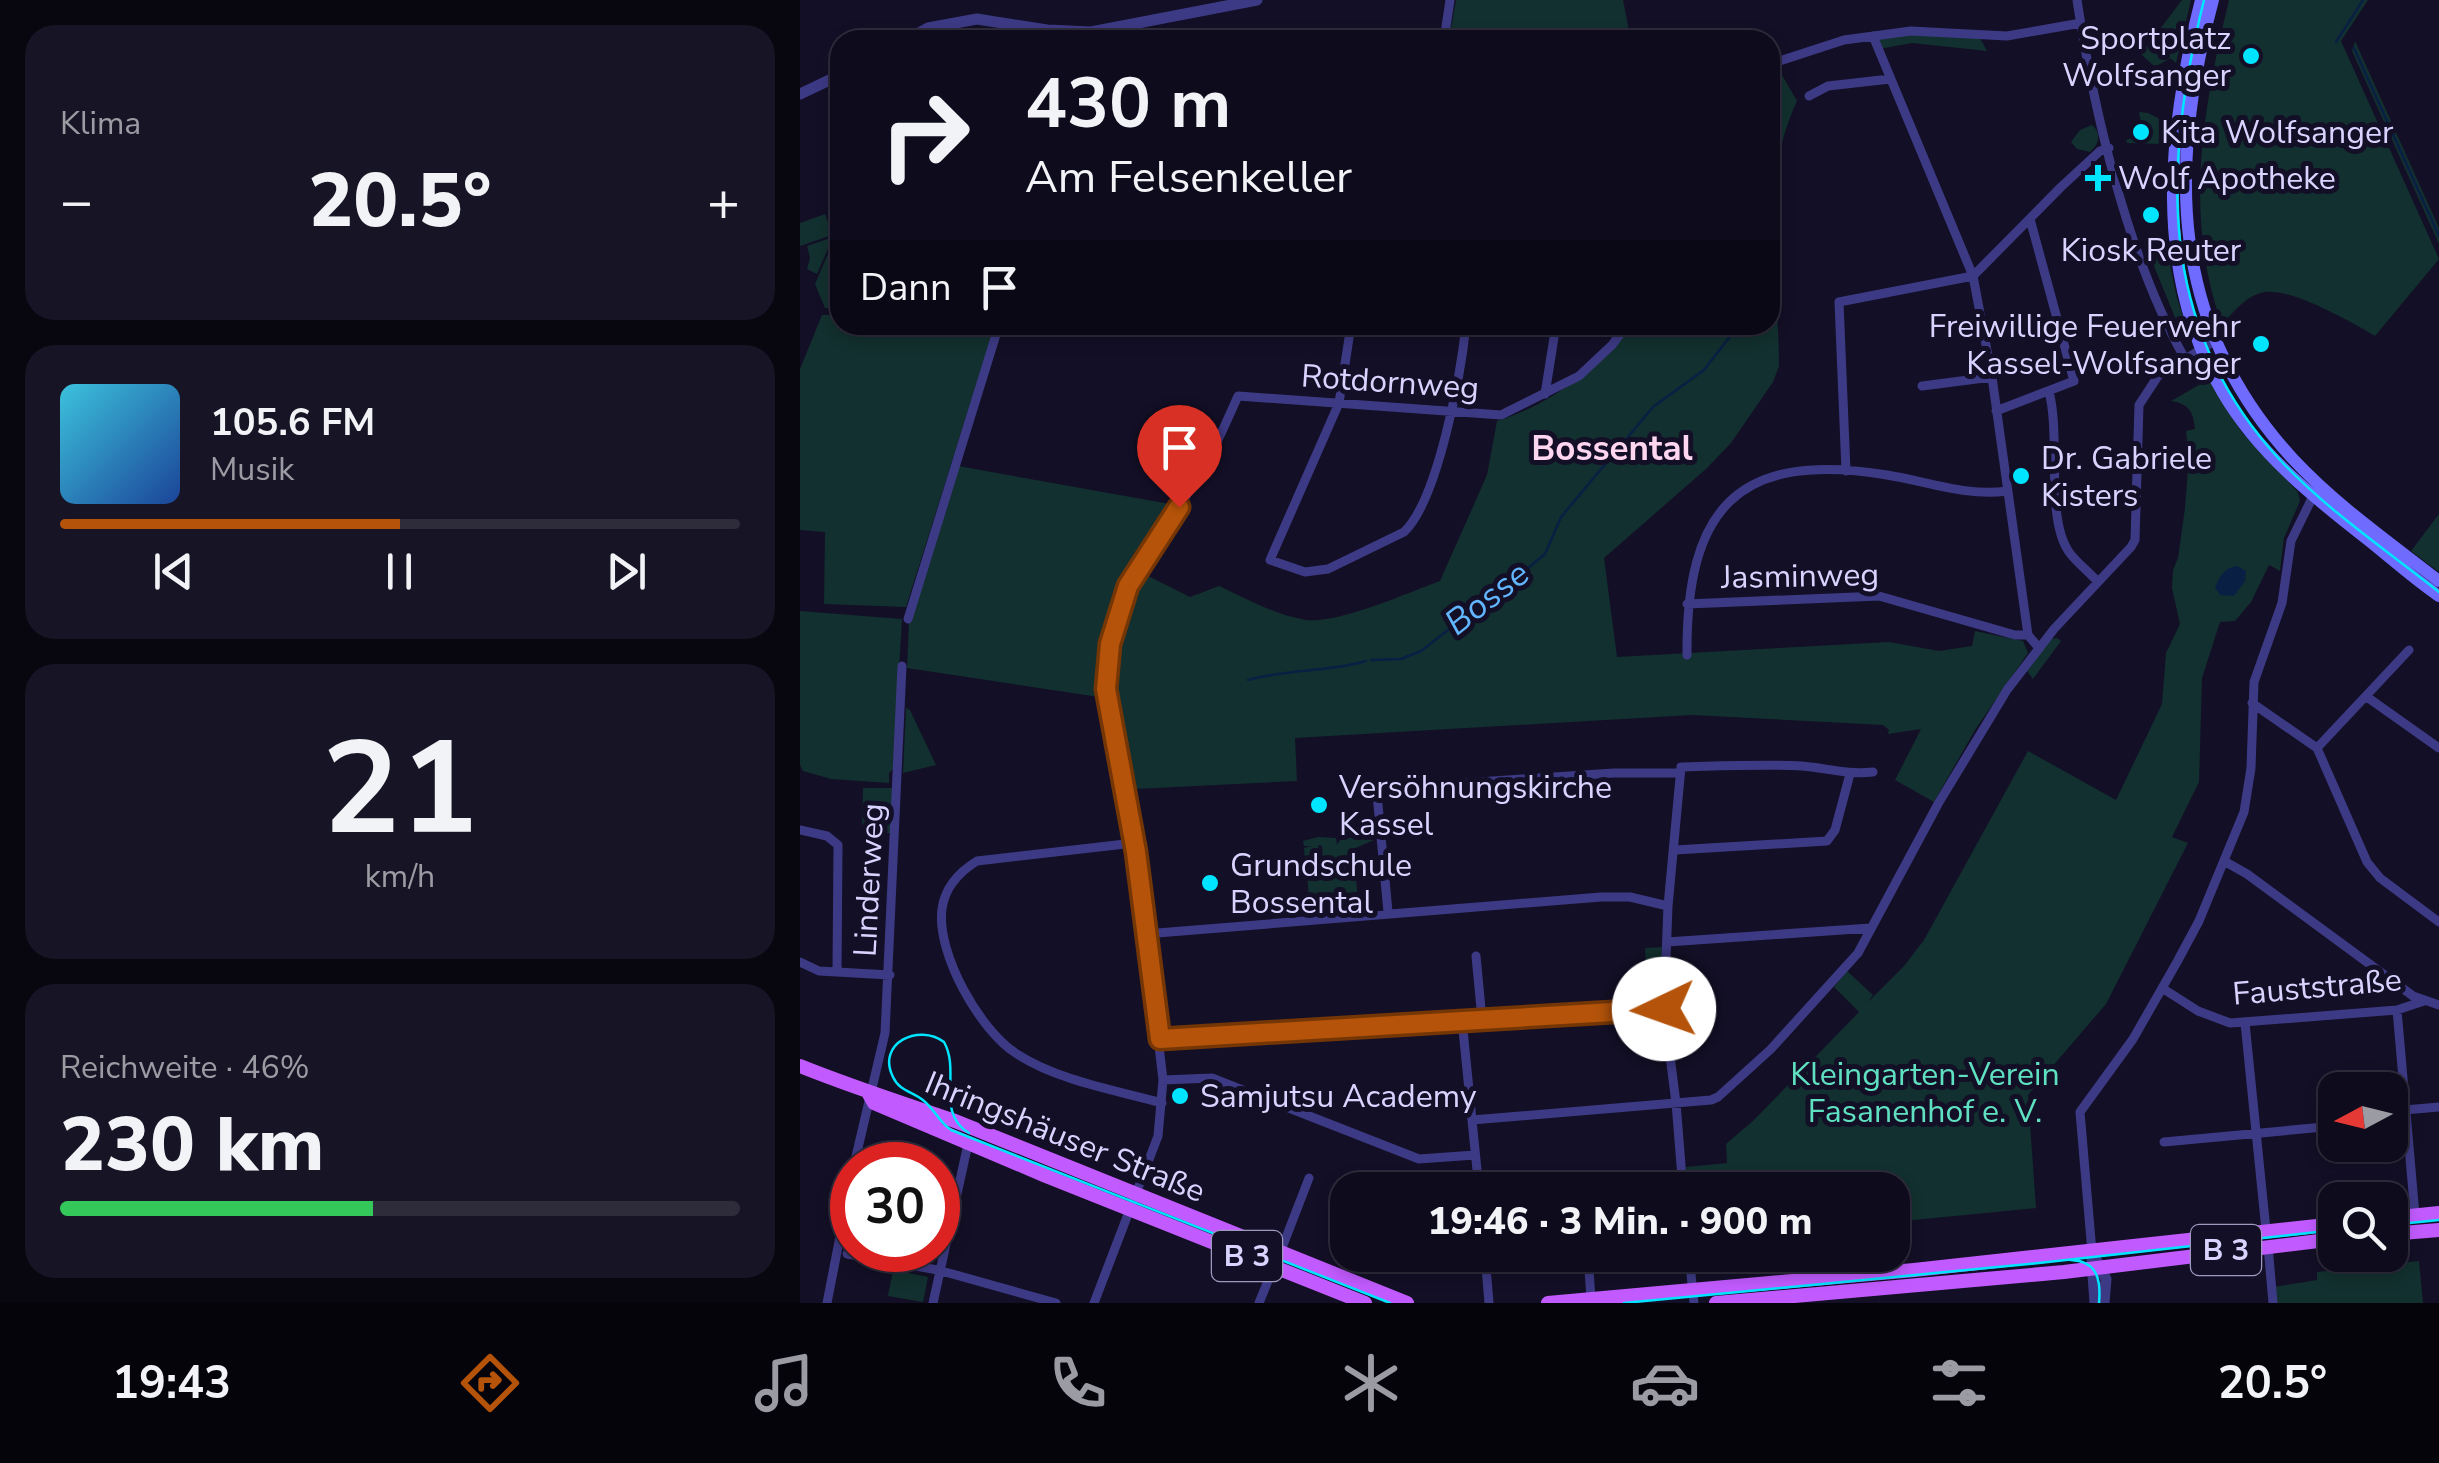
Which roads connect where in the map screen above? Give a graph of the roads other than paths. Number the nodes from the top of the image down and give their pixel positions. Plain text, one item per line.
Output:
1 (1257, 0) edge
2 (1450, 0) edge
3 (2077, 0) edge
4 (2201, 0) edge
5 (2213, 0) edge
6 (2081, 23) junction
7 (924, 30) edge
8 (1047, 30) edge
9 (1118, 30) edge
10 (1446, 30) edge
11 (1872, 36) junction
12 (1780, 61) edge
13 (1890, 78) junction
14 (830, 80) edge
15 (800, 94) edge
16 (1809, 96) dead end
17 (2108, 148) junction
18 (2030, 219) junction
19 (1973, 276) junction
20 (996, 335) edge
21 (1349, 335) edge
22 (1464, 335) edge
23 (1554, 335) edge
24 (1620, 335) edge
25 (2216, 340) junction
26 (2201, 348) junction
27 (2184, 356) junction
28 (1992, 377) junction
29 (1922, 386) dead end
30 (2049, 392) junction
31 (1545, 394) junction
32 (1339, 403) junction
33 (1996, 411) junction
34 (1450, 413) junction
35 (1846, 470) junction
36 (2007, 491) junction
37 (2316, 491) junction
38 (2097, 581) junction
39 (2439, 581) edge
40 (2439, 596) edge
41 (1687, 604) junction
42 (908, 619) dead end
43 (2028, 636) junction
44 (2039, 648) junction
45 (2409, 650) dead end
46 (1687, 655) dead end
47 (902, 666) dead end
48 (2367, 697) junction
49 (2252, 703) junction
50 (2317, 748) junction
51 (2439, 748) edge
52 (1681, 770) junction
53 (1872, 772) dead end
54 (1850, 774) junction
55 (800, 830) edge
56 (1134, 842) junction
57 (1674, 850) junction
58 (2224, 861) junction
59 (1668, 906) junction
60 (1388, 912) junction
61 (2439, 922) edge
62 (1871, 928) junction
63 (1146, 934) junction
64 (1667, 942) junction
65 (1476, 956) dead end
66 (800, 962) edge
67 (837, 971) junction
68 (890, 975) junction
69 (2162, 988) junction
70 (2424, 1001) junction
71 (2439, 1004) edge
72 (1664, 1009) junction
73 (2397, 1010) junction
74 (1482, 1019) junction
75 (1462, 1020) junction
76 (2245, 1023) junction
77 (1160, 1039) junction
78 (800, 1066) edge
79 (2402, 1072) edge
80 (1163, 1080) junction
81 (869, 1094) junction
82 (1162, 1103) junction
83 (1676, 1103) junction
84 (2439, 1107) edge
85 (2408, 1113) edge
86 (1472, 1120) junction
87 (2318, 1127) edge
88 (2255, 1133) junction
89 (859, 1142) edge
90 (2164, 1142) dead end
91 (968, 1144) junction
92 (2408, 1144) edge
93 (1476, 1155) junction
94 (1477, 1172) edge
95 (1682, 1172) edge
96 (960, 1176) edge
97 (1309, 1178) dead end
98 (1135, 1193) junction
99 (1129, 1209) junction
100 (2439, 1213) edge
101 (2415, 1215) junction
102 (2408, 1216) edge
103 (2318, 1228) edge
104 (2439, 1230) edge
105 (2408, 1233) edge
106 (2267, 1238) junction
107 (2318, 1239) edge
108 (1277, 1260) junction
109 (2102, 1266) junction
110 (833, 1272) edge
111 (938, 1272) edge
112 (945, 1272) edge
113 (1486, 1272) edge
114 (1589, 1272) edge
115 (1691, 1272) edge
116 (1693, 1297) edge
117 (1591, 1299) junction
118 (827, 1303) edge
119 (933, 1303) edge
120 (1056, 1303) edge
121 (1094, 1303) edge
122 (1259, 1303) edge
123 (1365, 1303) edge
124 (1407, 1303) edge
125 (1489, 1303) edge
126 (1548, 1303) edge
127 (1716, 1303) edge
128 (2095, 1303) edge
129 (2104, 1303) edge
130 (2273, 1303) edge

1 - 9 street
2 - 10 street
3 - 6 street
4 - 26 main road
5 - 25 main road
6 - 11 street
6 - 17 street
7 - 8 street
11 - 12 street
11 - 13 street
13 - 16 street
13 - 19 street
14 - 15 street
17 - 18 street
17 - 27 street
18 - 19 street
18 - 30 street
19 - 28 street
19 - 35 street
20 - 42 street
21 - 32 street
22 - 34 street
23 - 31 street
24 - 31 street, Rotdornweg
25 - 26 street
25 - 37 main road
26 - 27 street
26 - 37 main road
27 - 38 street
28 - 29 street
28 - 33 street
30 - 33 street
30 - 38 street
31 - 34 street, Rotdornweg
32 - 34 street, Rotdornweg
32 - 34 street
32 - 56 street, Rotdornweg
33 - 36 street
35 - 36 street
35 - 41 street
36 - 43 street
37 - 39 main road
37 - 40 main road
37 - 49 street
38 - 44 street
41 - 43 street, Jasminweg
41 - 46 street
43 - 44 street
44 - 62 street
45 - 48 street
47 - 68 street, Linderweg
48 - 50 street
48 - 51 street
49 - 50 street
49 - 58 street
50 - 61 street
52 - 54 street
52 - 57 street
52 - 60 street
53 - 54 street
54 - 57 street
55 - 67 street
56 - 63 street
56 - 82 street
57 - 59 street
58 - 69 street
58 - 70 street
59 - 60 street
59 - 64 street
60 - 63 street
62 - 64 street
62 - 83 street
63 - 77 street
64 - 72 street
65 - 74 street
66 - 67 street
67 - 68 street
68 - 81 street, Linderweg
69 - 76 street, Fauststraße
69 - 109 street
70 - 71 street
70 - 73 street, Fauststraße
72 - 74 street
72 - 83 street
73 - 76 street, Fauststraße
73 - 79 street
74 - 75 street
75 - 77 street
75 - 86 street
76 - 88 street
77 - 80 street
78 - 81 main road, Ihringshäuser Straße / B 3
80 - 82 street
80 - 93 street
81 - 89 street, Linderweg
81 - 91 main road, Ihringshäuser Straße / B 3
81 - 98 main road, Ihringshäuser Straße / B 3
82 - 98 street
83 - 86 street
83 - 95 street
84 - 85 street
86 - 93 street
87 - 88 street
88 - 90 street
88 - 106 street
91 - 96 street
91 - 99 main road, Ihringshäuser Straße / B 3
92 - 101 street
93 - 94 street
97 - 108 street
98 - 99 street
98 - 108 main road, Ihringshäuser Straße / B 3
99 - 108 main road, Ihringshäuser Straße / B 3
99 - 121 street
100 - 101 main road
101 - 102 main road
103 - 106 main road, B 3
104 - 105 main road
106 - 107 main road, B 3
106 - 109 main road, B 3
106 - 109 main road, B 3
106 - 130 street
108 - 122 street
108 - 123 main road, Ihringshäuser Straße / B 3
108 - 124 main road, Ihringshäuser Straße / B 3
109 - 116 main road, B 3
109 - 127 main road, B 3
109 - 128 street
109 - 129 street
110 - 118 street
111 - 119 street
112 - 120 street
113 - 125 street
114 - 117 street
115 - 116 street
116 - 117 main road, B 3
117 - 126 main road, B 3

